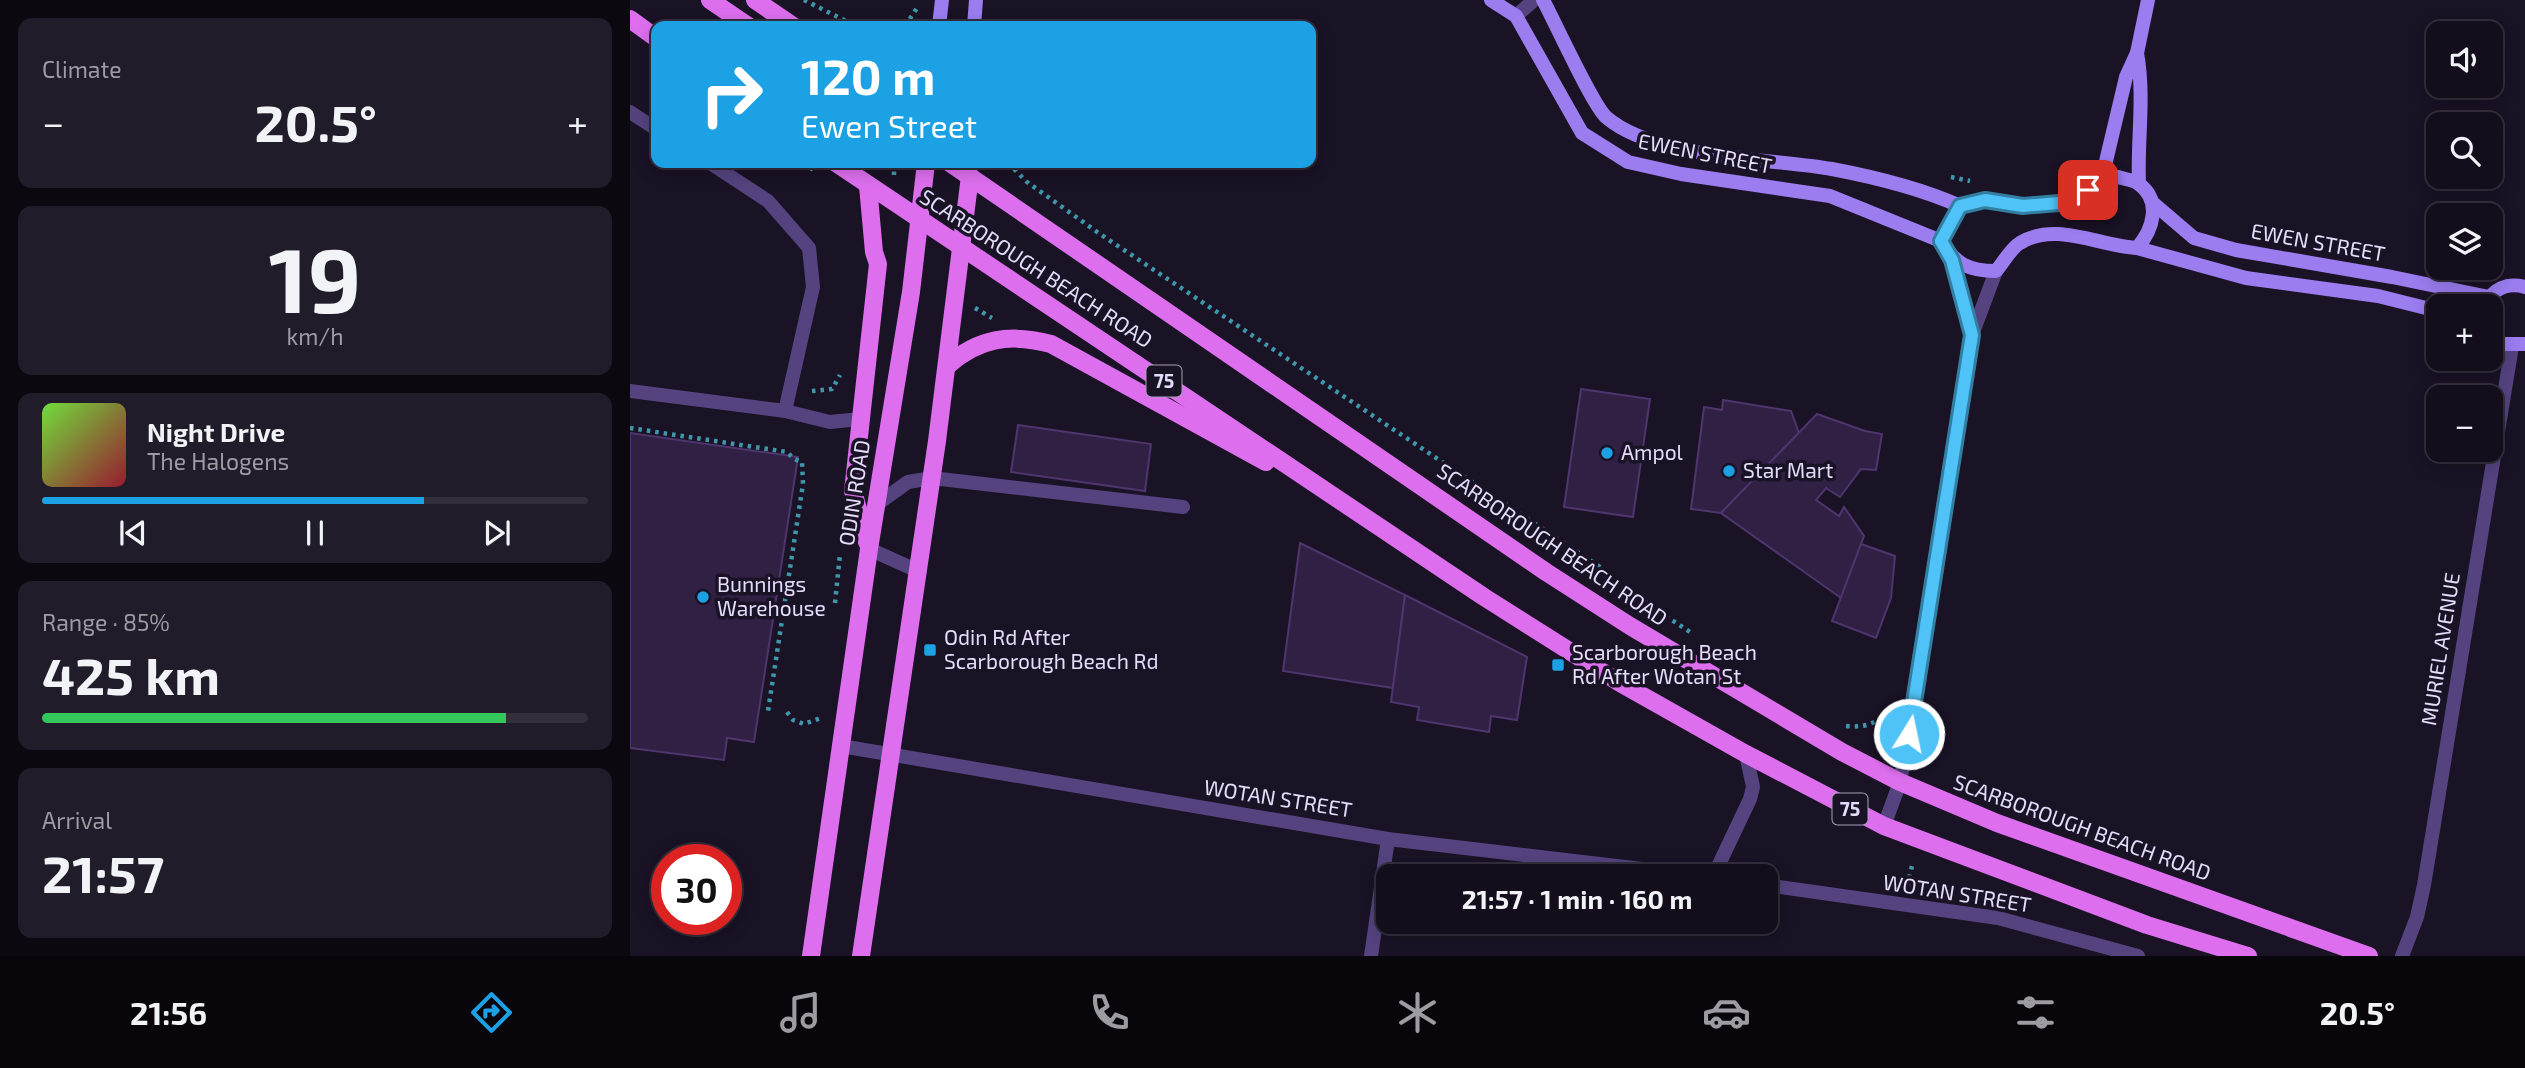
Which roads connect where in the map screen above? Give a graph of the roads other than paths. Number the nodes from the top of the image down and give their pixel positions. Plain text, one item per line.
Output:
1 (710, 0) edge
2 (755, 0) edge
3 (942, 0) edge
4 (976, 0) edge
5 (1491, 0) edge
6 (1534, 0) edge
7 (1543, 0) edge
8 (2148, 0) edge
9 (1516, 16) junction
10 (630, 19) edge
11 (741, 21) edge
12 (786, 21) edge
13 (940, 21) edge
14 (974, 21) edge
15 (651, 34) edge
16 (2137, 54) junction
17 (630, 112) edge
18 (651, 126) edge
19 (718, 168) edge
20 (843, 168) edge
21 (925, 168) edge
22 (970, 169) edge
23 (2102, 178) junction
24 (2139, 184) junction
25 (868, 186) junction
26 (2153, 203) junction
27 (1960, 206) junction
28 (920, 219) junction
29 (1941, 241) junction
30 (962, 247) junction
31 (2137, 248) junction
32 (1952, 260) junction
33 (1996, 271) junction
34 (2525, 287) edge
35 (2458, 294) edge
36 (2496, 294) edge
37 (2426, 308) edge
38 (1972, 335) junction
39 (2518, 345) edge
40 (947, 366) junction
41 (630, 391) edge
42 (785, 411) junction
43 (860, 419) junction
44 (932, 478) junction
45 (876, 505) junction
46 (1183, 507) dead end
47 (1364, 516) junction
48 (869, 549) junction
49 (918, 571) junction
50 (841, 746) junction
51 (1746, 754) junction
52 (891, 755) junction
53 (1900, 782) junction
54 (1884, 826) junction
55 (1388, 839) junction
56 (1601, 864) edge
57 (1718, 864) edge
58 (1778, 887) edge
59 (811, 956) edge
60 (861, 956) edge
61 (1371, 956) edge
62 (2138, 956) edge
63 (2248, 956) edge
64 (2369, 956) edge
65 (2402, 956) edge

1 - 11 main road
2 - 12 main road
3 - 13 main road
4 - 14 main road
5 - 9 main road, EWEN STREET
6 - 9 street
7 - 27 main road, EWEN STREET
8 - 16 main road
9 - 29 main road, EWEN STREET
10 - 15 main road
16 - 23 main road
16 - 24 main road
17 - 18 street
19 - 42 street
20 - 25 main road, SCARBOROUGH BEACH ROAD / 75
21 - 28 main road, ODIN ROAD
22 - 30 main road
22 - 53 main road, SCARBOROUGH BEACH ROAD / 75
23 - 24 main road
23 - 27 main road
24 - 26 main road, EWEN STREET
25 - 28 main road, SCARBOROUGH BEACH ROAD / 75
25 - 43 main road
26 - 31 main road
26 - 35 main road, EWEN STREET
27 - 29 main road
28 - 30 main road, SCARBOROUGH BEACH ROAD / 75
28 - 45 main road, ODIN ROAD
29 - 32 main road
30 - 40 main road
30 - 47 main road, SCARBOROUGH BEACH ROAD / 75
31 - 33 main road, EWEN STREET
31 - 37 main road, EWEN STREET
32 - 33 main road
32 - 38 street
33 - 38 street
34 - 36 main road
38 - 53 street
39 - 65 street, MURIEL AVENUE
40 - 44 main road
40 - 47 main road
41 - 42 street
42 - 43 street
43 - 48 main road
44 - 45 street
44 - 46 street
44 - 49 main road
45 - 48 main road, ODIN ROAD
47 - 51 main road, SCARBOROUGH BEACH ROAD / 75
48 - 49 street
48 - 50 main road, ODIN ROAD
49 - 52 main road
50 - 52 street, WOTAN STREET
50 - 59 main road, ODIN ROAD
51 - 54 main road, SCARBOROUGH BEACH ROAD / 75
51 - 57 street, WOTAN STREET
52 - 55 street, WOTAN STREET
52 - 60 main road
53 - 54 street
53 - 64 main road, SCARBOROUGH BEACH ROAD / 75
54 - 63 main road, SCARBOROUGH BEACH ROAD / 75
55 - 56 street, WOTAN STREET
55 - 61 street
58 - 62 street, WOTAN STREET

